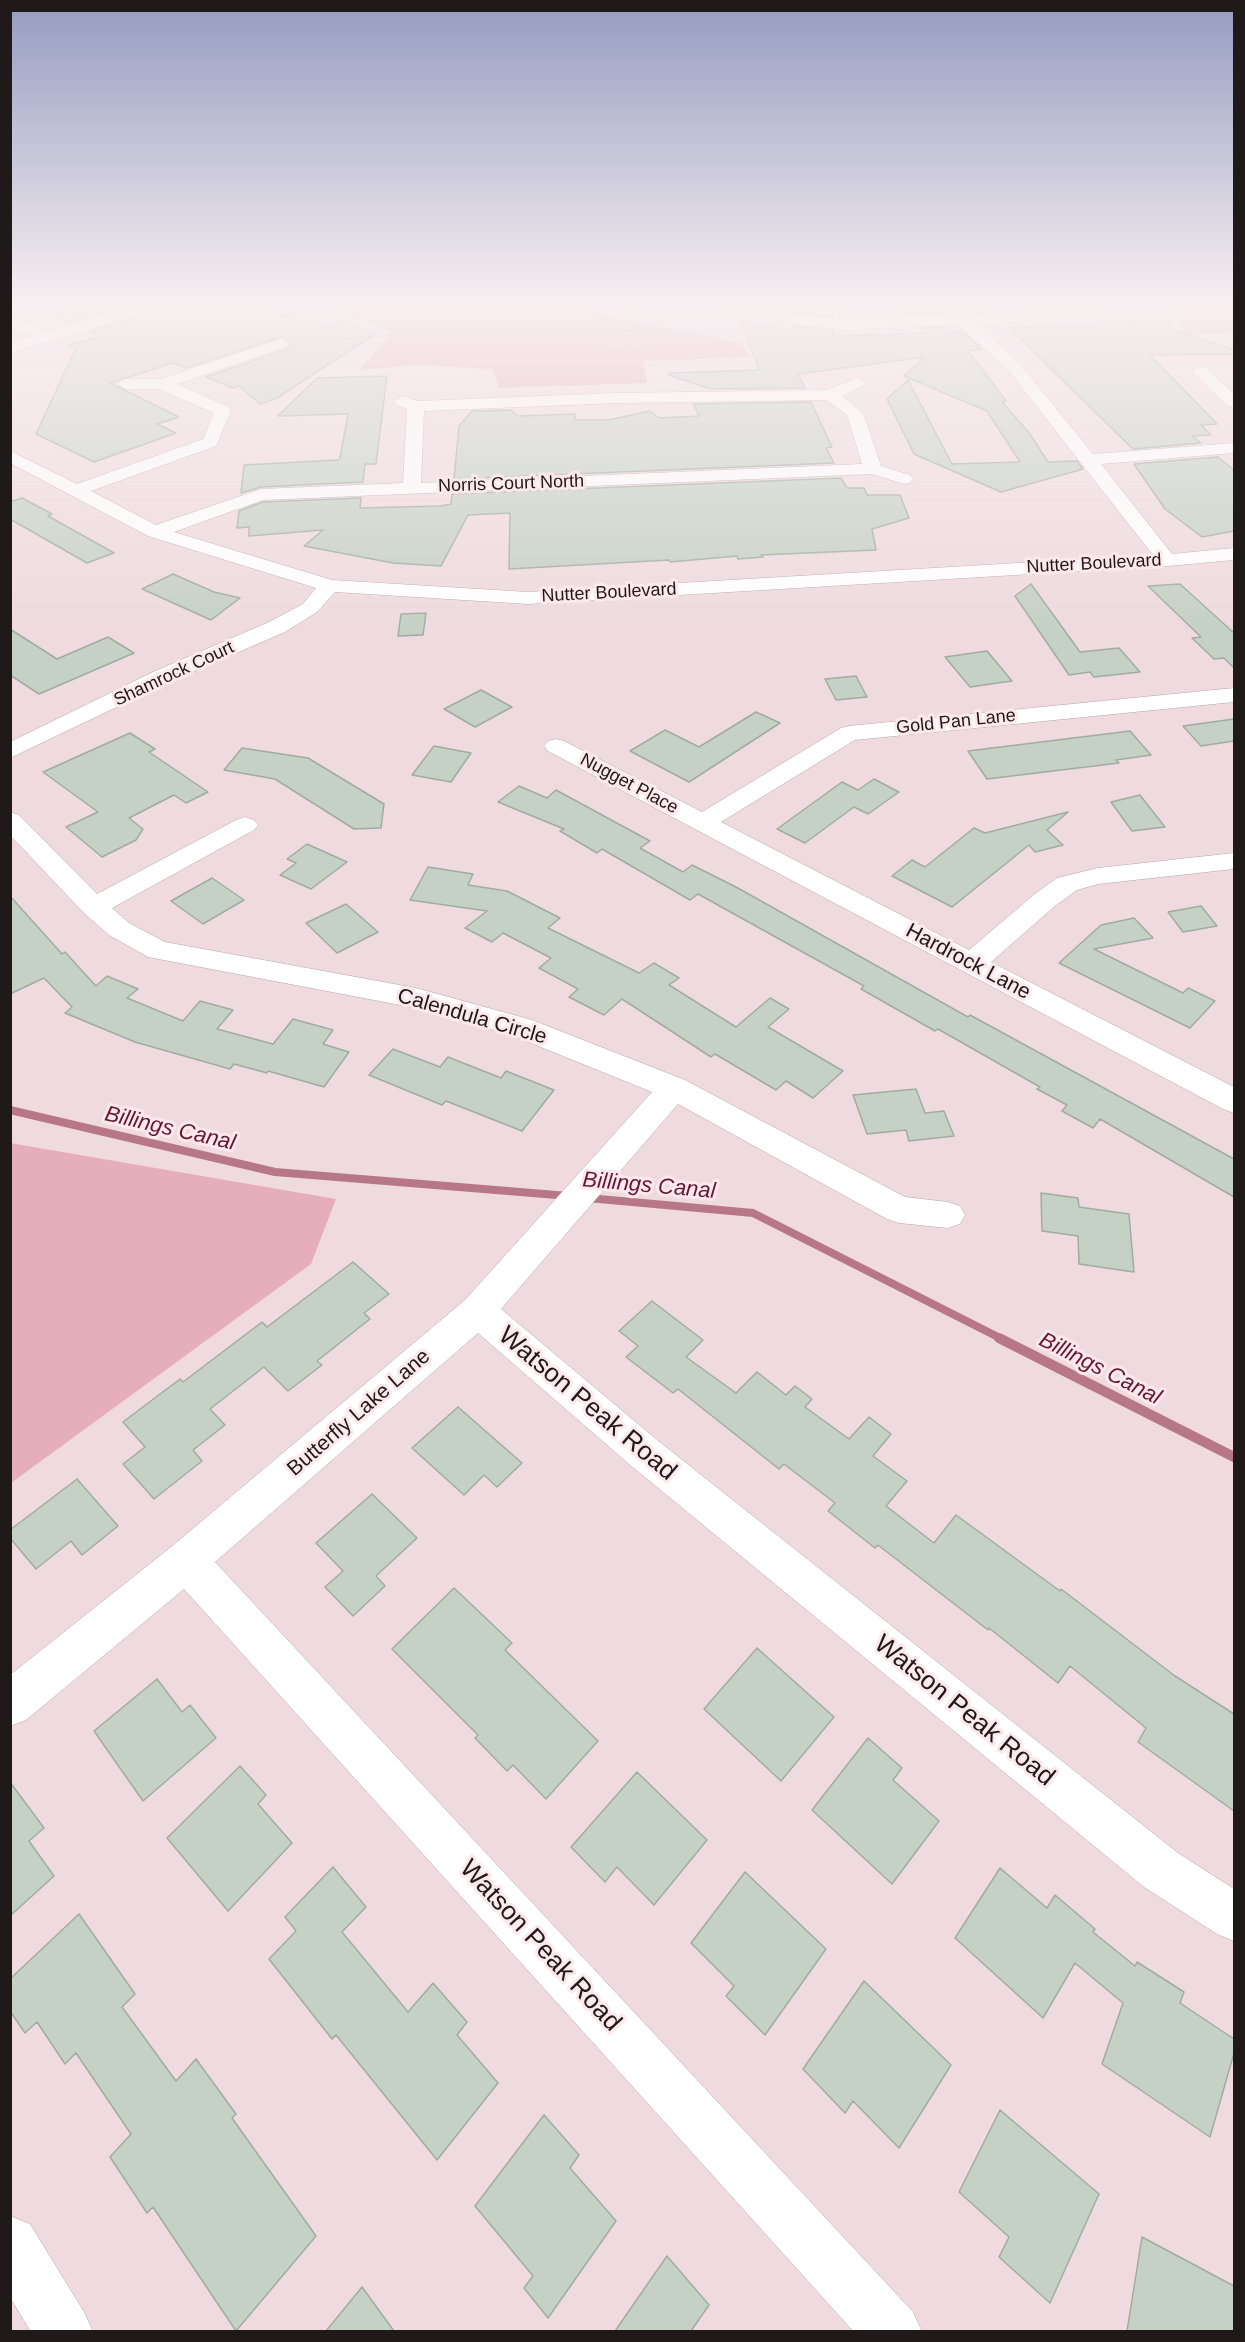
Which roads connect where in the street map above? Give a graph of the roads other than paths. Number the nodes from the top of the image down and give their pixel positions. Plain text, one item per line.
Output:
1 (222, 413) edge
2 (409, 413) edge
3 (855, 413) edge
4 (1050, 413) edge
5 (1234, 448) edge
6 (10, 456) edge
7 (1087, 460) junction
8 (873, 469) junction
9 (904, 478) dead end
10 (412, 488) junction
11 (76, 490) junction
12 (155, 532) junction
13 (1234, 554) edge
14 (1167, 560) junction
15 (330, 586) junction
16 (1234, 694) edge
17 (10, 729) edge
18 (556, 746) dead end
19 (21, 747) edge
20 (10, 820) edge
21 (702, 823) junction
22 (245, 825) dead end
23 (1234, 861) edge
24 (94, 907) junction
25 (971, 964) junction
26 (674, 1088) junction
27 (1234, 1101) edge
28 (948, 1215) dead end
29 (478, 1311) junction
30 (186, 1561) junction
31 (10, 1704) edge
32 (1234, 1917) edge
33 (10, 2244) edge
34 (64, 2331) edge
35 (893, 2331) edge

1 - 11 street
2 - 10 street
3 - 8 street
4 - 7 street
5 - 7 street
6 - 11 street, Nutter Boulevard
7 - 14 street
8 - 9 street, Norris Court North
8 - 10 street, Norris Court North
10 - 12 street, Norris Court North
11 - 12 street, Nutter Boulevard
12 - 15 street, Nutter Boulevard
13 - 14 street, Nutter Boulevard
14 - 15 street, Nutter Boulevard
15 - 19 street, Shamrock Court
16 - 21 street, Gold Pan Lane
17 - 19 street
18 - 21 street, Nugget Place
20 - 24 street, Calendula Circle
21 - 25 street, Hardrock Lane
22 - 24 street
23 - 25 street
24 - 26 street, Calendula Circle
25 - 27 street, Hardrock Lane
26 - 28 street, Calendula Circle
26 - 29 street, Butterfly Lake Lane
29 - 30 street, Butterfly Lake Lane
29 - 32 street, Watson Peak Road
30 - 31 street, Butterfly Lake Lane
30 - 35 street, Watson Peak Road
33 - 34 street

